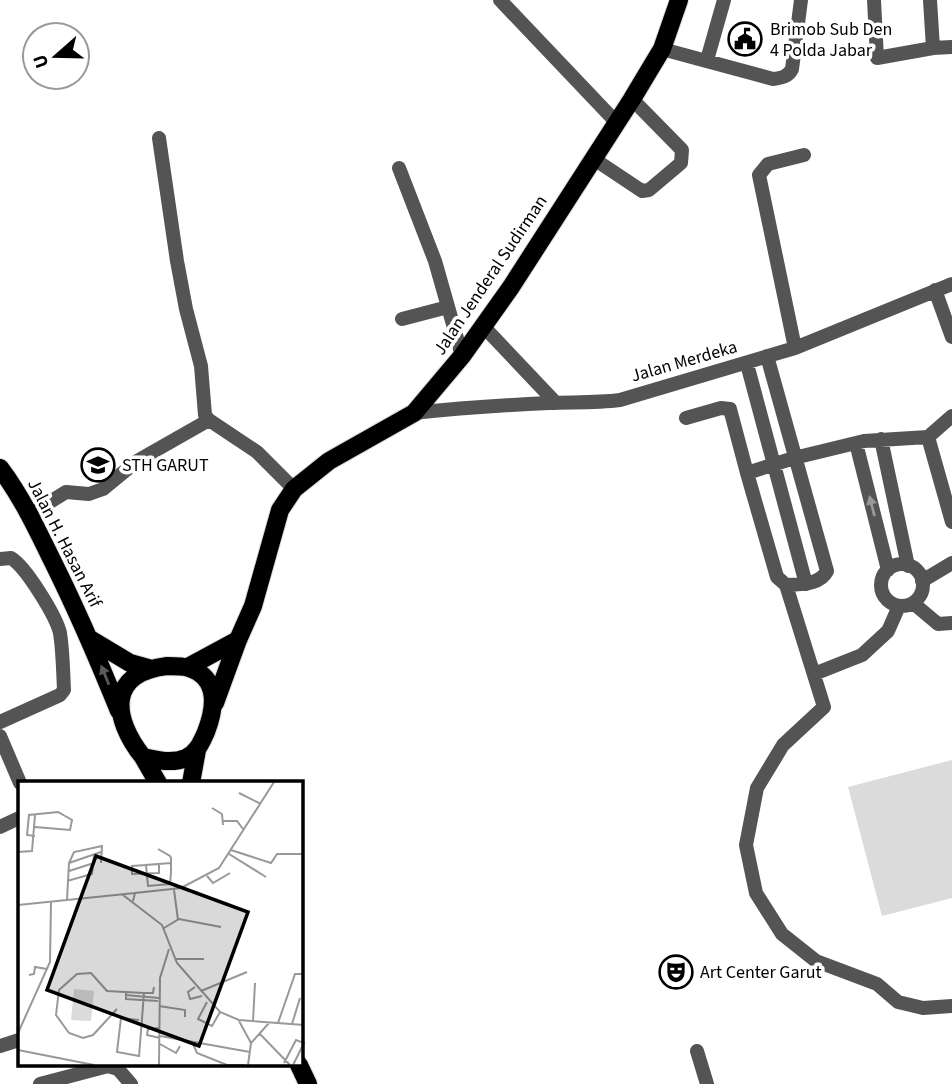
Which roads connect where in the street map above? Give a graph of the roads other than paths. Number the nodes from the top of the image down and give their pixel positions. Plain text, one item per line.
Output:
1 (500, 0) edge
2 (679, 0) edge
3 (724, 0) edge
4 (801, 0) edge
5 (874, 0) edge
6 (930, 0) edge
7 (952, 47) edge
8 (662, 48) junction
9 (933, 48) junction
10 (707, 60) junction
11 (632, 99) junction
12 (616, 122) junction
13 (159, 138) dead end
14 (804, 155) dead end
15 (594, 159) junction
16 (399, 168) dead end
17 (952, 284) edge
18 (935, 290) junction
19 (448, 307) junction
20 (402, 319) dead end
21 (484, 327) junction
22 (952, 337) edge
23 (795, 348) junction
24 (462, 356) junction
25 (767, 356) junction
26 (747, 364) junction
27 (556, 403) junction
28 (414, 413) junction
29 (952, 416) edge
30 (686, 418) dead end
31 (209, 420) junction
32 (928, 436) junction
33 (881, 439) junction
34 (856, 443) junction
35 (794, 458) junction
36 (774, 466) junction
37 (0, 468) edge
38 (747, 473) junction
39 (294, 489) junction
40 (29, 515) junction
41 (952, 522) edge
42 (0, 559) edge
43 (952, 563) edge
44 (908, 566) junction
45 (888, 570) junction
46 (922, 581) junction
47 (806, 584) junction
48 (786, 585) junction
49 (67, 590) junction
50 (44, 601) junction
51 (906, 604) junction
52 (81, 620) junction
53 (952, 623) edge
54 (60, 631) junction
55 (90, 639) junction
56 (238, 640) junction
57 (188, 667) junction
58 (148, 668) junction
59 (814, 674) junction
60 (215, 703) junction
61 (119, 711) junction
62 (0, 722) edge
63 (0, 736) edge
64 (197, 750) junction
65 (142, 757) junction
66 (19, 781) edge
67 (157, 781) edge
68 (191, 781) edge
69 (18, 818) edge
70 (0, 827) edge
71 (952, 1006) edge
72 (18, 1040) edge
73 (0, 1046) edge
74 (697, 1051) dead end
75 (299, 1066) edge
76 (45, 1083) edge
77 (131, 1084) edge
78 (308, 1084) edge
79 (707, 1084) edge

1 - 12 street
2 - 8 main road, Jalan Jenderal Sudirman
3 - 10 street
4 - 10 street
5 - 9 street
6 - 9 street
7 - 9 street
8 - 10 street
8 - 11 main road, Jalan Jenderal Sudirman
11 - 12 main road, Jalan Jenderal Sudirman
11 - 15 street
12 - 15 main road, Jalan Jenderal Sudirman
13 - 31 street
14 - 23 street
15 - 21 main road, Jalan Jenderal Sudirman
16 - 19 street
17 - 18 street, Jalan Merdeka
18 - 22 street
18 - 23 street, Jalan Merdeka
19 - 20 street
19 - 24 street
21 - 24 main road, Jalan Jenderal Sudirman
21 - 27 street
23 - 25 street, Jalan Merdeka
24 - 28 main road, Jalan Jenderal Sudirman
25 - 26 street, Jalan Merdeka
25 - 35 street
26 - 27 street, Jalan Merdeka
26 - 36 street
27 - 28 street, Jalan Merdeka
28 - 39 main road, Jalan Jenderal Sudirman
29 - 32 street
30 - 38 street
31 - 39 street
31 - 40 street
32 - 33 street
32 - 41 street
33 - 34 street
33 - 44 street
34 - 35 street
45 -> 34 street
35 - 36 street
35 - 47 street
36 - 38 street
36 - 47 street
37 - 40 main road, Jalan H. Hasan Arif
38 - 48 street
39 - 56 main road, Jalan Jenderal Sudirman
40 - 49 main road, Jalan H. Hasan Arif
42 - 50 street
43 - 46 street
44 - 45 street
44 - 46 street
45 - 51 street
46 - 51 street
47 - 48 street
48 - 59 street
49 - 50 street
49 - 52 main road, Jalan H. Hasan Arif
50 - 54 street
51 - 53 street
51 - 59 street
52 - 54 street
52 - 55 main road, Jalan H. Hasan Arif
54 - 62 street
55 - 58 main road
61 -> 55 main road, Jalan H. Hasan Arif
56 - 57 main road
56 - 60 main road, Jalan Jenderal Sudirman
57 - 58 main road
57 - 60 main road
58 - 61 main road
59 - 71 street
60 - 64 main road
61 - 65 main road
63 - 66 street
64 - 65 main road
64 - 68 main road
65 - 67 main road
69 - 70 street
72 - 73 street
74 - 79 street
75 - 78 main road
76 - 77 street

